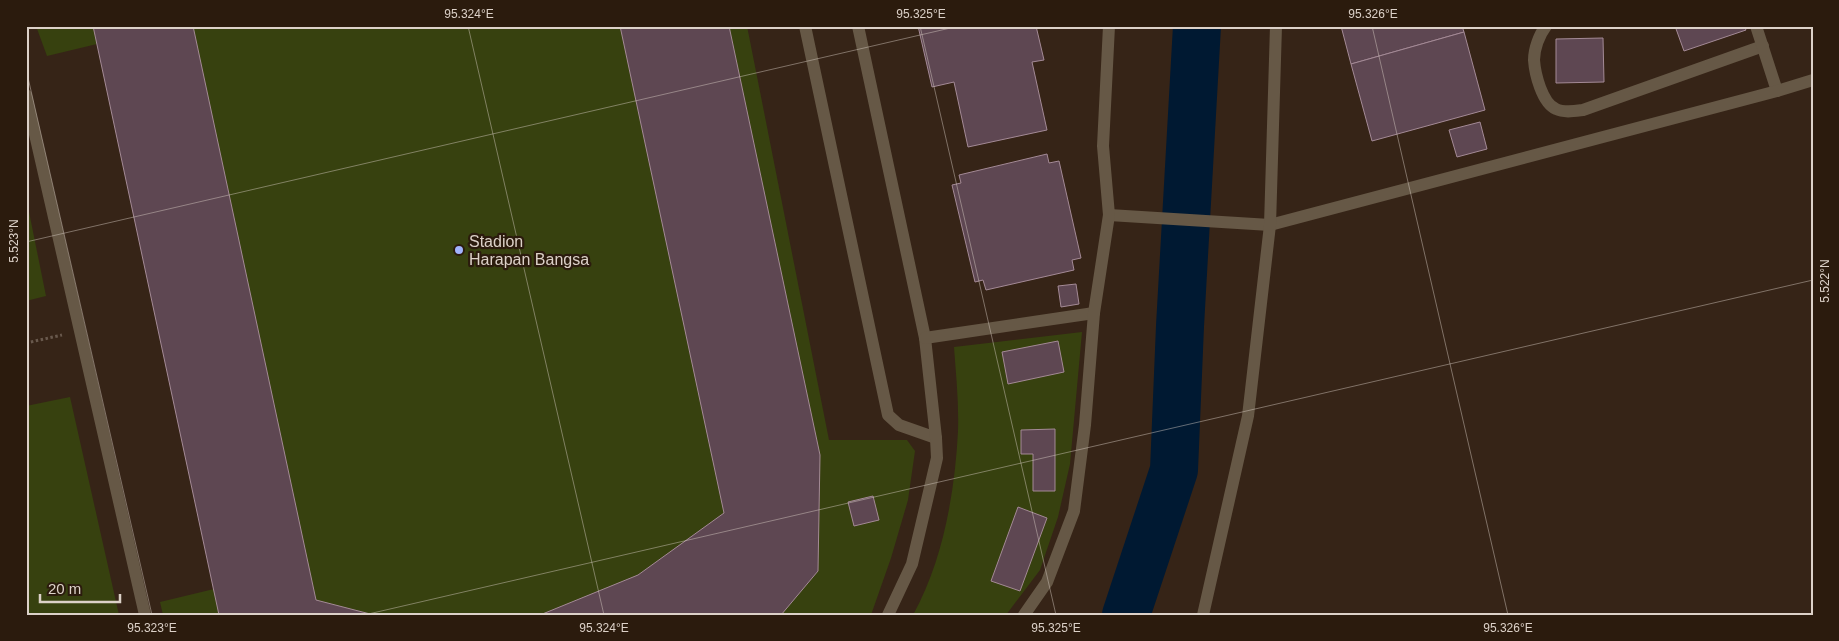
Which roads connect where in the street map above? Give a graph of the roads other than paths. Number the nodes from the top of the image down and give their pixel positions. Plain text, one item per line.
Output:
1 (805, 26) edge
2 (858, 26) edge
3 (1109, 26) edge
4 (1276, 26) edge
5 (1546, 26) edge
6 (1756, 26) edge
7 (1763, 46) junction
8 (1813, 80) edge
9 (1777, 91) junction
10 (26, 95) edge
11 (1109, 214) junction
12 (1270, 225) junction
13 (1094, 313) junction
14 (925, 338) junction
15 (936, 438) junction
16 (144, 615) edge
17 (888, 615) edge
18 (1024, 615) edge
19 (1203, 615) edge

1 - 15 street
2 - 14 street
3 - 11 street
4 - 12 street
5 - 7 street
6 - 7 street
7 - 9 street
8 - 9 street
9 - 12 street
10 - 16 street
11 - 12 street
11 - 13 street
12 - 19 street
13 - 14 street
13 - 18 street
14 - 15 street
15 - 17 street

